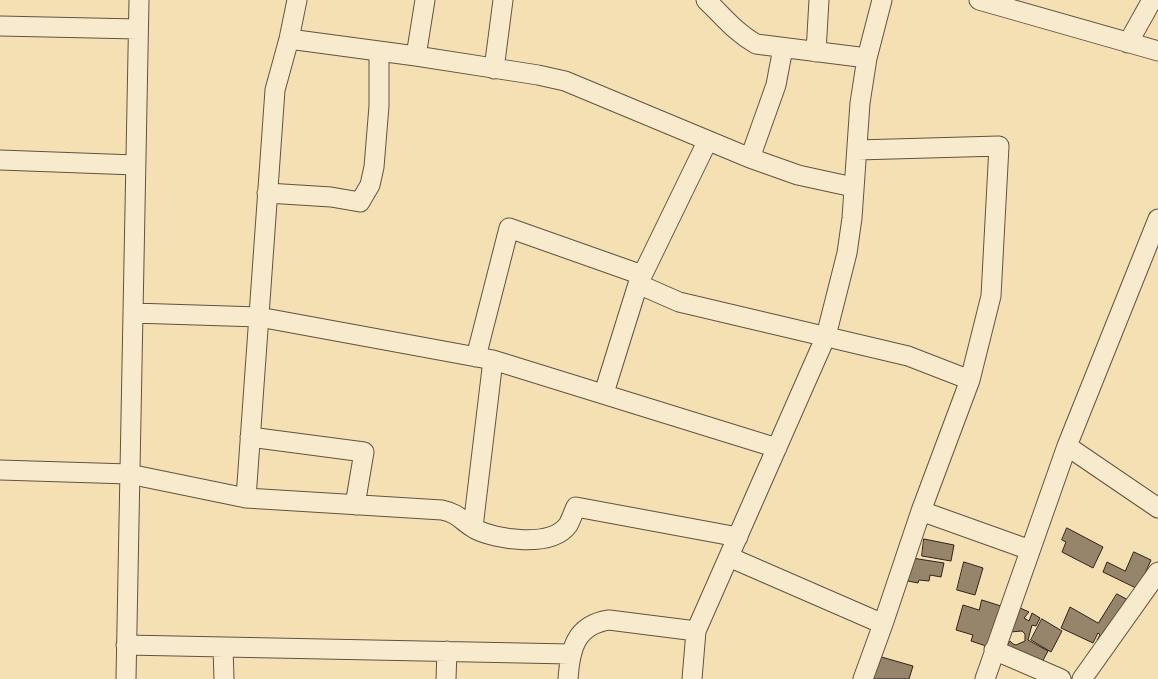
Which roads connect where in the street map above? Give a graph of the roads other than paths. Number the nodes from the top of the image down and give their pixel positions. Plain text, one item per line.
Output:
1 (139, 0) edge
2 (297, 0) edge
3 (425, 0) edge
4 (503, 0) edge
5 (820, 0) edge
6 (882, 0) edge
7 (980, 0) edge
8 (1152, 0) edge
9 (709, 1) edge
10 (1024, 6) edge
11 (0, 26) edge
12 (138, 29) junction
13 (289, 40) junction
14 (1128, 43) junction
15 (783, 48) junction
16 (379, 51) junction
17 (1158, 51) edge
18 (816, 52) junction
19 (416, 56) junction
20 (867, 58) junction
21 (494, 69) junction
22 (707, 142) junction
23 (857, 150) junction
24 (750, 158) junction
25 (0, 160) edge
26 (135, 165) junction
27 (853, 187) junction
28 (268, 193) junction
29 (1158, 219) edge
30 (640, 280) junction
31 (132, 313) junction
32 (259, 317) junction
33 (826, 336) junction
34 (484, 359) junction
35 (970, 380) junction
36 (604, 394) junction
37 (250, 437) junction
38 (1067, 446) junction
39 (777, 448) junction
40 (0, 470) edge
41 (129, 474) junction
42 (246, 498) junction
43 (355, 505) junction
44 (1158, 508) edge
45 (921, 511) junction
46 (473, 528) junction
47 (738, 537) junction
48 (1030, 550) junction
49 (729, 558) junction
50 (1158, 572) edge
51 (883, 624) junction
52 (696, 631) junction
53 (126, 645) junction
54 (223, 647) junction
55 (994, 650) junction
56 (447, 651) junction
57 (570, 654) junction
58 (126, 679) edge
59 (224, 679) edge
60 (446, 679) edge
61 (568, 679) edge
62 (692, 679) edge
63 (863, 679) edge
64 (985, 679) edge
65 (1061, 679) edge
66 (1082, 679) edge

1 - 12 street
2 - 13 street
3 - 19 street
4 - 21 street
5 - 18 street
6 - 20 street
7 - 10 street
8 - 14 street
9 - 15 street
10 - 14 street
11 - 12 street
12 - 26 street
13 - 16 street
13 - 28 street
14 - 17 street
15 - 18 street
15 - 24 street
16 - 19 street
16 - 28 street
18 - 20 street
19 - 21 street
20 - 23 street
21 - 22 street
22 - 24 street
22 - 30 street
23 - 27 street
23 - 35 street
24 - 27 street
25 - 26 street
26 - 31 street
27 - 33 street
28 - 32 street
29 - 38 street
30 - 33 street
30 - 34 street
30 - 36 street
31 - 32 street
31 - 41 street
32 - 34 street
32 - 37 street
33 - 35 street
33 - 39 street
34 - 36 street
34 - 46 street
35 - 45 street
36 - 39 street
37 - 42 street
37 - 43 street
38 - 44 street
38 - 48 street
39 - 47 street
40 - 41 street
41 - 42 street
41 - 53 street
42 - 43 street
43 - 46 street
45 - 48 street
45 - 51 street
46 - 47 street
47 - 49 street
48 - 55 street
49 - 51 street
49 - 52 street
50 - 66 street
51 - 63 street
52 - 57 street
52 - 62 street
53 - 54 street
53 - 58 street
54 - 56 street
54 - 59 street
55 - 64 street
55 - 65 street
56 - 57 street
56 - 60 street
57 - 61 street

